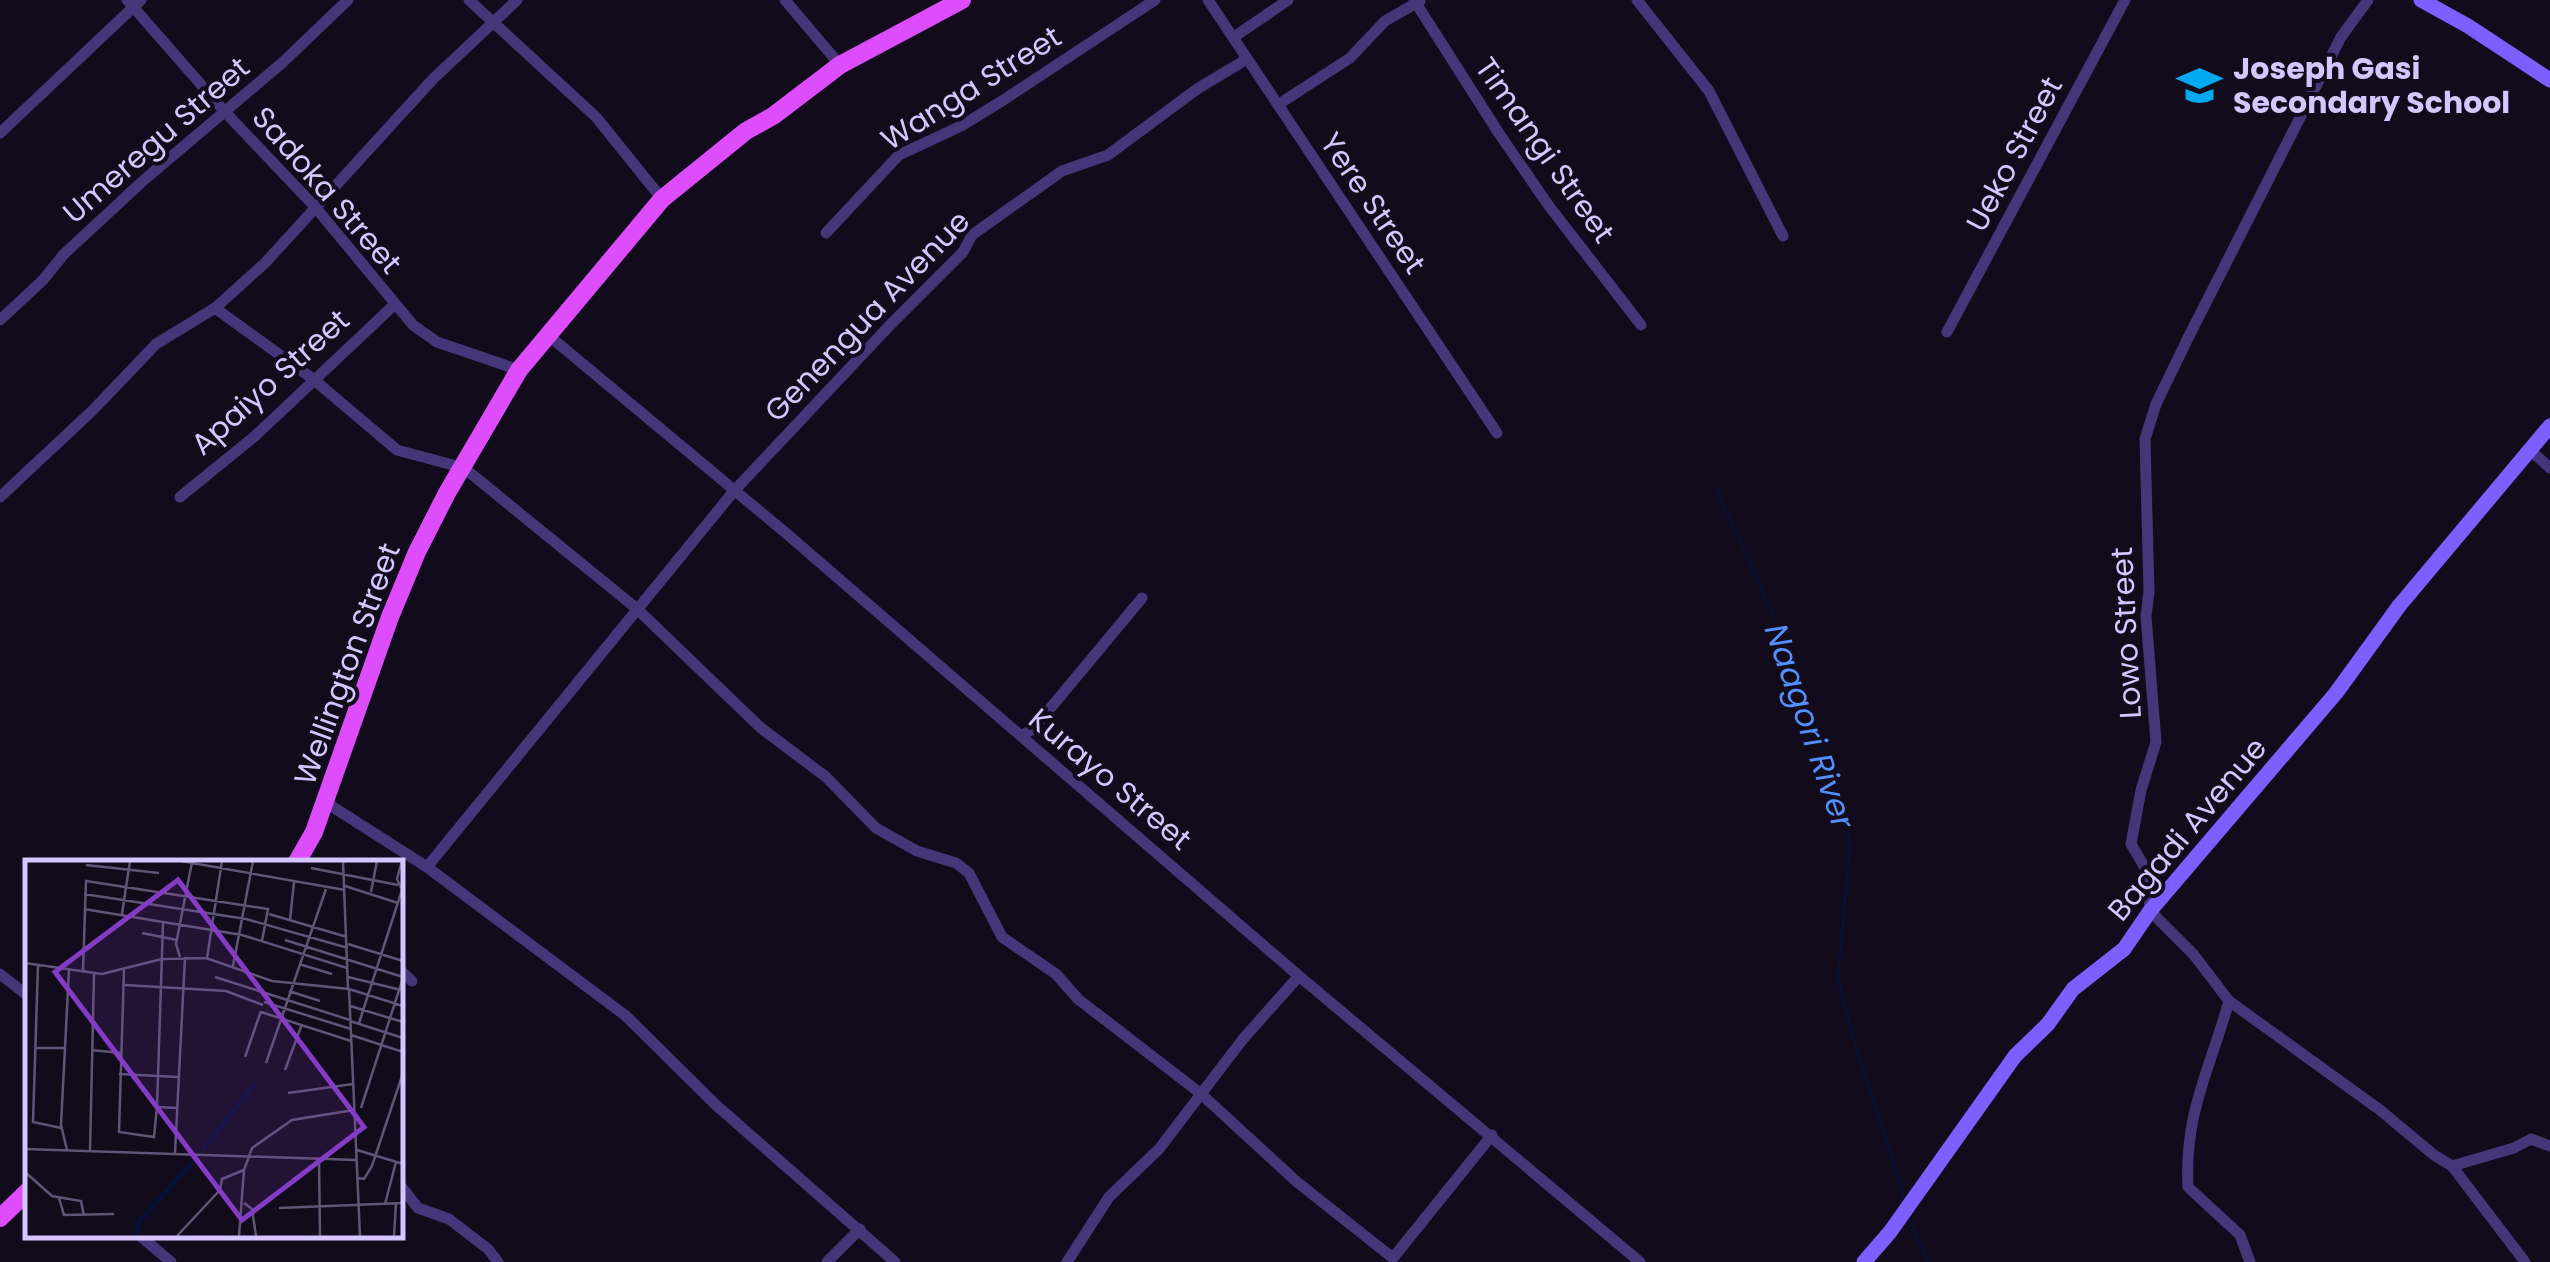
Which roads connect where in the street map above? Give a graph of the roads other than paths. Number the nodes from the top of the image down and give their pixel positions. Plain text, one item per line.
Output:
1 (348, 0) edge
2 (470, 0) edge
3 (517, 0) edge
4 (785, 0) edge
5 (962, 0) edge
6 (1155, 0) edge
7 (1208, 0) edge
8 (1288, 0) edge
9 (1637, 0) edge
10 (2126, 0) edge
11 (2368, 0) edge
12 (2422, 0) edge
13 (1418, 1) edge
14 (134, 2) edge
15 (492, 23) junction
16 (1234, 36) junction
17 (1247, 59) junction
18 (840, 65) junction
19 (2550, 80) edge
20 (1280, 104) junction
21 (225, 112) junction
22 (0, 132) edge
23 (662, 199) junction
24 (316, 208) junction
25 (826, 232) dead end
26 (1783, 236) dead end
27 (394, 304) junction
28 (215, 308) junction
29 (0, 320) edge
30 (1642, 325) dead end
31 (1947, 332) dead end
32 (548, 335) junction
33 (519, 370) junction
34 (313, 379) junction
35 (2550, 426) edge
36 (1497, 433) dead end
37 (2530, 450) junction
38 (464, 468) junction
39 (2550, 468) edge
40 (734, 491) junction
41 (0, 497) edge
42 (180, 497) dead end
43 (1142, 598) dead end
44 (636, 608) junction
45 (1021, 736) junction
46 (326, 802) junction
47 (298, 860) edge
48 (427, 868) junction
49 (2150, 912) junction
50 (402, 972) edge
51 (0, 974) edge
52 (1300, 976) junction
53 (412, 982) dead end
54 (25, 994) edge
55 (2229, 1002) junction
56 (1200, 1092) junction
57 (1492, 1135) junction
58 (2550, 1146) edge
59 (2452, 1166) junction
60 (402, 1188) edge
61 (25, 1193) edge
62 (0, 1218) edge
63 (860, 1229) junction
64 (142, 1237) edge
65 (1395, 1260) edge
66 (171, 1262) edge
67 (498, 1262) edge
68 (827, 1262) edge
69 (895, 1262) edge
70 (1067, 1262) edge
71 (1640, 1262) edge
72 (1864, 1262) edge
73 (2250, 1262) edge
74 (2526, 1262) edge

1 - 21 street, Umeregu Street
2 - 15 street
3 - 15 street
4 - 18 street
5 - 18 main road, Wellington Street
6 - 25 street, Wanga Street
7 - 16 street, Yere Street
8 - 16 street
9 - 26 street
10 - 31 street, Ueko Street
11 - 49 street, Lowo Street
12 - 19 street
13 - 20 street
13 - 30 street, Timangi Street
14 - 21 street, Sadoka Street
14 - 22 street
15 - 23 street
15 - 24 street
16 - 17 street, Yere Street
17 - 20 street, Yere Street
17 - 40 street, Genengua Avenue
18 - 23 main road, Wellington Street
20 - 36 street, Yere Street
21 - 24 street, Sadoka Street
21 - 29 street, Umeregu Street
23 - 32 main road, Wellington Street
24 - 27 street, Sadoka Street
24 - 28 street
27 - 33 street, Sadoka Street
27 - 34 street, Apaiyo Street
28 - 34 street
28 - 41 street
32 - 33 main road, Wellington Street
32 - 40 street, Kurayo Street
33 - 38 main road, Wellington Street
34 - 38 street
34 - 42 street, Apaiyo Street
35 - 37 street, Bagadi Avenue
37 - 39 street
37 - 49 street, Bagadi Avenue
38 - 44 street
38 - 46 main road, Wellington Street
40 - 44 street, Genengua Avenue
40 - 45 street, Kurayo Street
43 - 45 street
44 - 48 street, Genengua Avenue
44 - 56 street
45 - 52 street, Kurayo Street
46 - 47 main road, Wellington Street
46 - 48 street
48 - 63 street
49 - 55 street
49 - 72 street, Bagadi Avenue
50 - 53 street
51 - 54 street
52 - 56 street
52 - 57 street, Kurayo Street
55 - 59 street
55 - 73 street
56 - 65 street
56 - 70 street
57 - 65 street
57 - 71 street, Kurayo Street
58 - 59 street
59 - 74 street
60 - 67 street
61 - 62 main road
63 - 68 street
63 - 69 street
64 - 66 street

